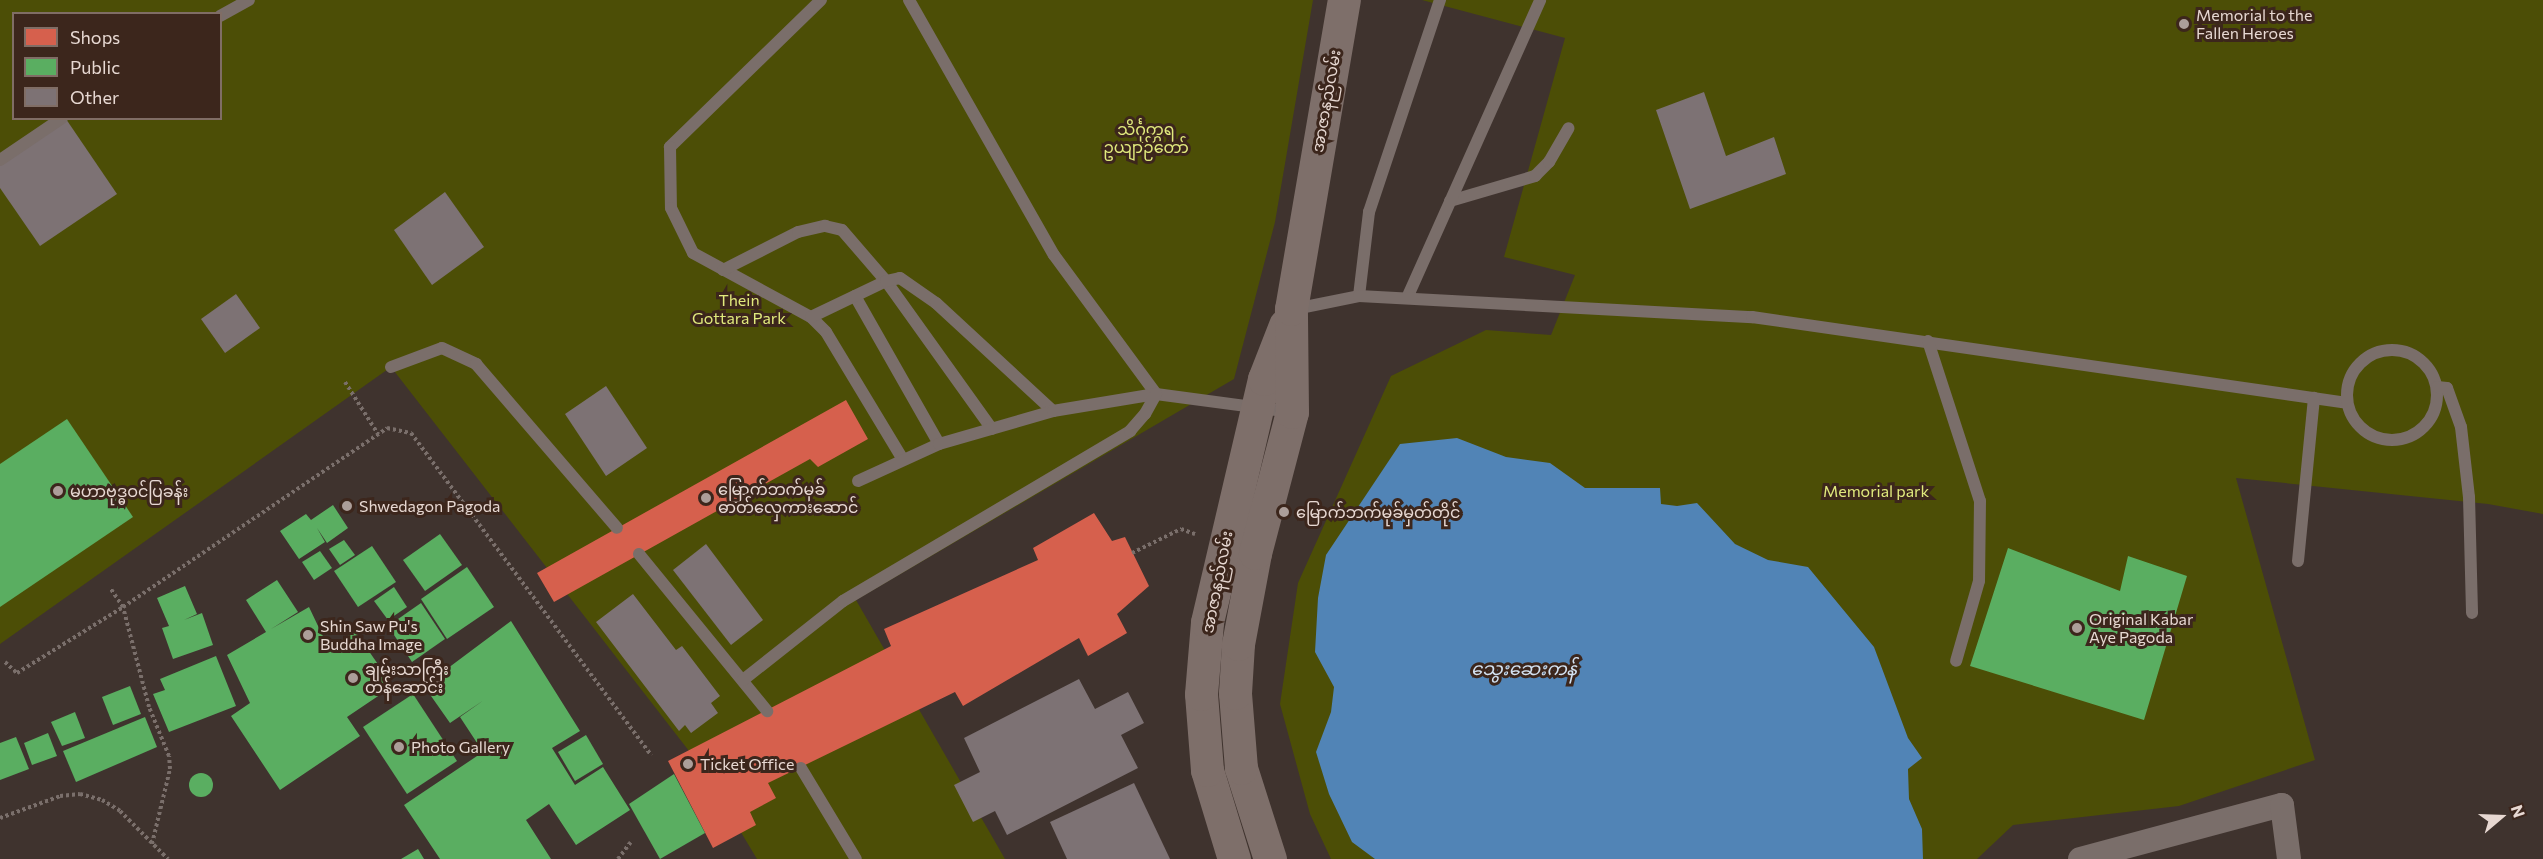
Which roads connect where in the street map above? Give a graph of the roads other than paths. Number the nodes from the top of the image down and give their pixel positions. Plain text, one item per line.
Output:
1 (249, 0) edge
2 (821, 0) edge
3 (909, 0) edge
4 (1344, 0) edge
5 (1440, 0) edge
6 (1540, 0) edge
7 (222, 15) edge
8 (59, 120) edge
9 (1569, 128) dead end
10 (0, 159) edge
11 (1450, 201) junction
12 (723, 270) junction
13 (886, 280) junction
14 (855, 296) junction
15 (1359, 296) junction
16 (1407, 298) junction
17 (1291, 309) junction
18 (811, 317) junction
19 (1928, 341) junction
20 (391, 367) dead end
21 (2437, 387) junction
22 (1156, 394) junction
23 (2314, 398) junction
24 (2347, 403) junction
25 (1257, 408) junction
26 (1053, 411) junction
27 (1292, 412) junction
28 (992, 429) junction
29 (939, 444) junction
30 (902, 458) junction
31 (858, 481) dead end
32 (617, 528) dead end
33 (639, 554) dead end
34 (2298, 561) dead end
35 (2472, 614) dead end
36 (1956, 661) dead end
37 (743, 680) junction
38 (1235, 693) junction
39 (1201, 694) junction
40 (766, 711) dead end
41 (801, 768) dead end
42 (856, 859) edge
43 (1234, 859) edge
44 (1270, 859) edge
45 (2080, 859) edge
46 (2289, 859) edge

1 - 7 lane
2 - 12 lane
3 - 22 lane
4 - 17 main road, အာဇာနည်လမ်း
5 - 15 lane
6 - 11 lane
8 - 10 lane
9 - 11 lane
11 - 16 lane
12 - 13 lane
12 - 18 lane
13 - 14 lane
13 - 26 lane
13 - 28 lane
14 - 18 lane
14 - 29 lane
15 - 16 lane
15 - 17 lane
16 - 19 lane
17 - 25 main road, အာဇာနည်လမ်း
17 - 27 main road, အာဇာနည်လမ်း
18 - 30 lane
19 - 23 lane
19 - 36 lane
20 - 32 lane
21 - 24 lane
21 - 24 lane
21 - 35 lane
22 - 25 lane
22 - 26 lane
22 - 37 lane
23 - 24 lane
23 - 34 lane
25 - 27 lane
25 - 39 main road, အာဇာနည်လမ်း
26 - 28 lane
27 - 38 main road, အာဇာနည်လမ်း
28 - 29 lane
29 - 30 lane
30 - 31 lane
33 - 37 lane
37 - 40 lane
38 - 39 main road
38 - 44 main road, အာဇာနည်လမ်း
39 - 43 main road, အာဇာနည်လမ်း
41 - 42 lane
45 - 46 street

